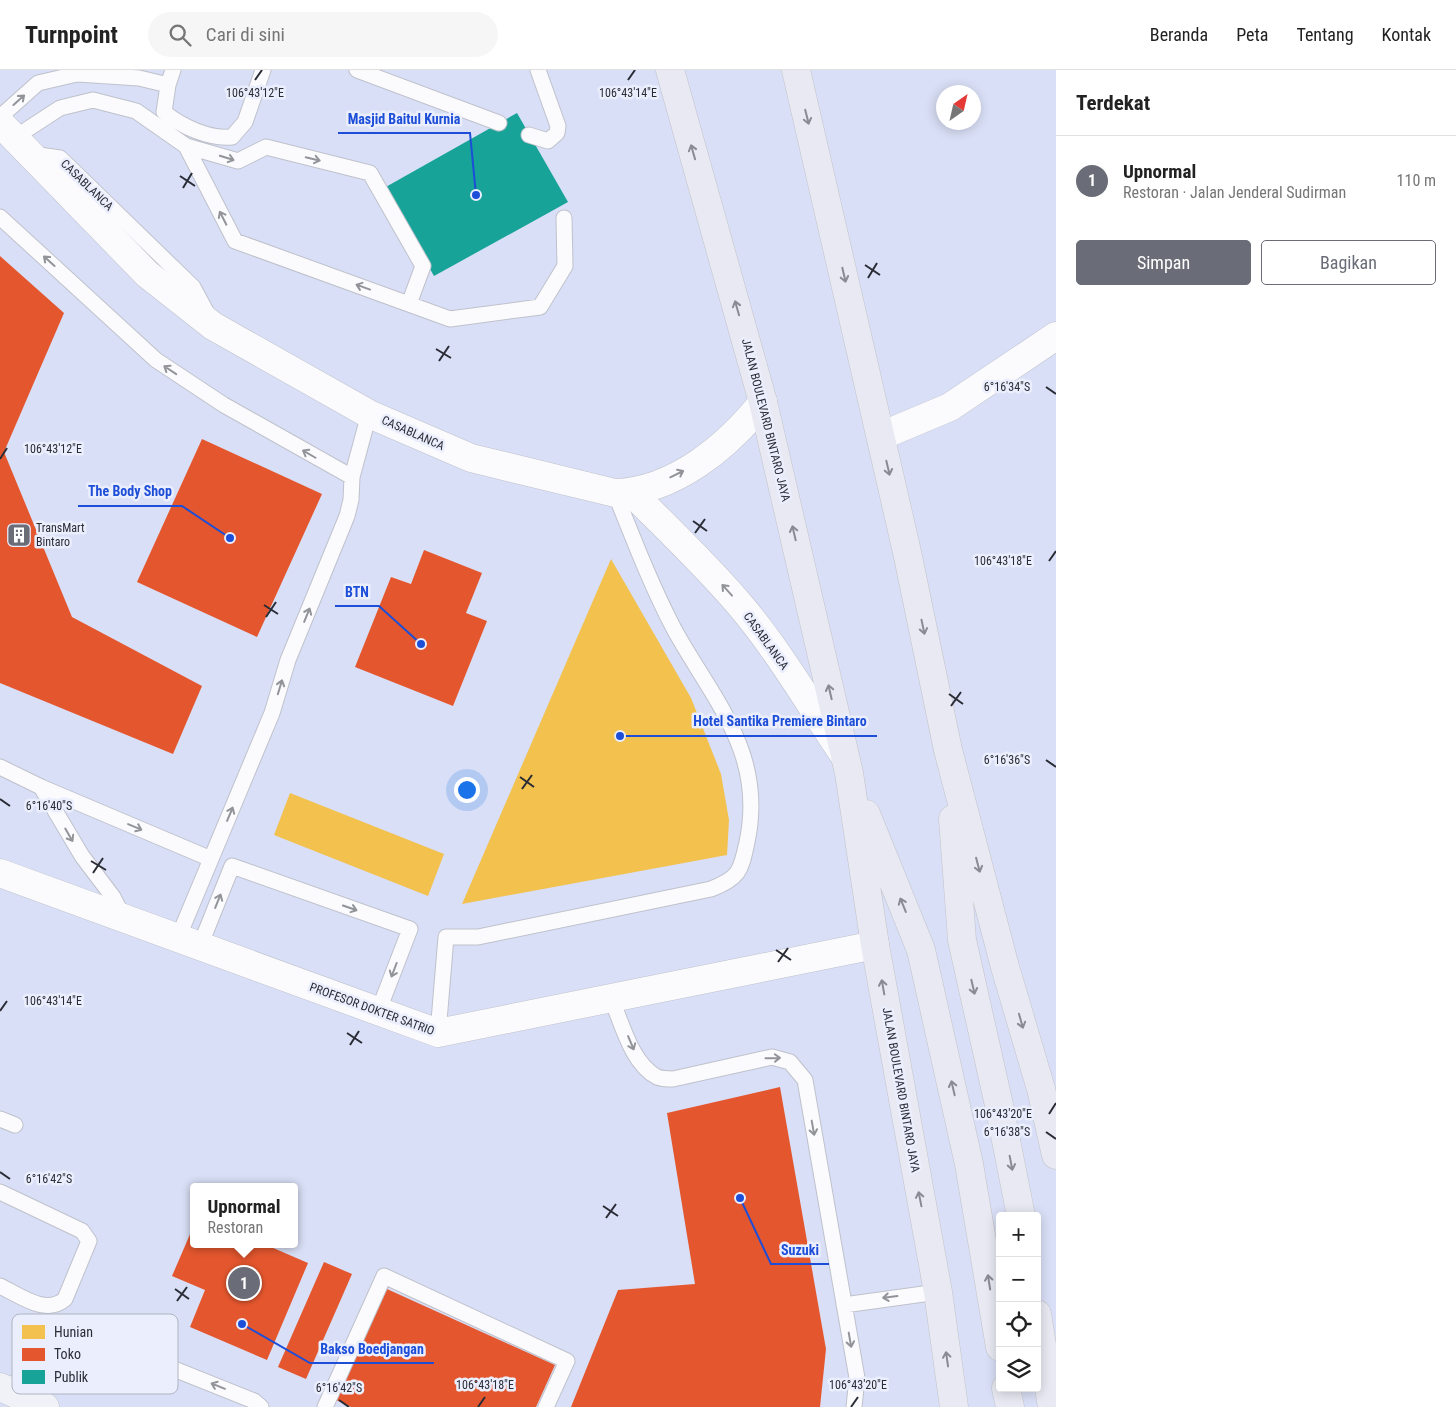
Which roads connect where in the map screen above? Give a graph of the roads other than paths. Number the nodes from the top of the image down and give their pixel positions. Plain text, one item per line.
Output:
1 (173, 70) edge
2 (263, 70) edge
3 (357, 70) edge
4 (538, 70) edge
5 (670, 70) edge
6 (796, 70) edge
7 (168, 85) junction
8 (499, 123) dead end
9 (11, 133) edge
10 (529, 135) dead end
11 (186, 146) junction
12 (0, 217) edge
13 (564, 218) dead end
14 (409, 304) junction
15 (1056, 336) edge
16 (763, 402) junction
17 (369, 414) junction
18 (881, 436) junction
19 (352, 477) junction
20 (623, 493) junction
21 (948, 750) junction
22 (847, 766) junction
23 (0, 767) edge
24 (42, 787) junction
25 (211, 859) junction
26 (0, 873) edge
27 (124, 918) junction
28 (189, 942) junction
29 (875, 945) junction
30 (611, 998) junction
31 (378, 1012) junction
32 (438, 1033) junction
33 (1048, 1087) edge
34 (0, 1119) edge
35 (15, 1125) dead end
36 (1056, 1155) edge
37 (0, 1192) edge
38 (1020, 1212) edge
39 (0, 1286) edge
40 (938, 1292) junction
41 (844, 1305) junction
42 (996, 1323) edge
43 (1041, 1339) edge
44 (178, 1371) edge
45 (1007, 1392) edge
46 (15, 1394) edge
47 (45, 1407) edge
48 (261, 1407) edge
49 (325, 1407) edge
50 (546, 1407) edge
51 (854, 1407) edge
52 (954, 1407) edge
53 (1010, 1407) edge
54 (1052, 1407) edge

1 - 7 lane
2 - 7 lane
3 - 8 lane
4 - 10 lane
16 -> 5 main road, JALAN BOULEVARD BINTARO JAYA
6 -> 18 main road
9 -> 7 lane
9 - 11 lane
9 - 17 street, CASABLANCA
14 -> 11 lane
11 -> 14 lane
19 -> 12 lane
13 - 14 lane
15 - 18 street
20 -> 16 street
22 -> 16 main road, JALAN BOULEVARD BINTARO JAYA
17 - 19 lane
17 - 20 street, CASABLANCA
18 -> 21 main road
25 -> 19 lane
22 -> 20 street, CASABLANCA
20 - 32 lane
21 -> 33 main road
21 -> 38 main road
22 - 29 main road, JALAN BOULEVARD BINTARO JAYA
42 -> 22 main road, JALAN BOULEVARD BINTARO JAYA
23 - 24 lane
24 -> 25 lane
24 -> 27 lane
25 - 28 lane
26 - 27 street, PROFESOR DOKTER SATRIO
27 - 28 street, PROFESOR DOKTER SATRIO
28 - 31 street, PROFESOR DOKTER SATRIO
28 -> 31 lane
29 - 30 street, PROFESOR DOKTER SATRIO
40 -> 29 main road, JALAN BOULEVARD BINTARO JAYA
30 - 32 street, PROFESOR DOKTER SATRIO
30 -> 41 lane
31 - 32 street, PROFESOR DOKTER SATRIO
33 - 36 main road
34 - 35 lane
37 - 39 lane
40 -> 41 lane
52 -> 40 main road, JALAN BOULEVARD BINTARO JAYA
41 -> 51 lane
43 - 54 main road
48 -> 44 lane
45 - 53 main road
46 - 47 main road
49 - 50 lane

